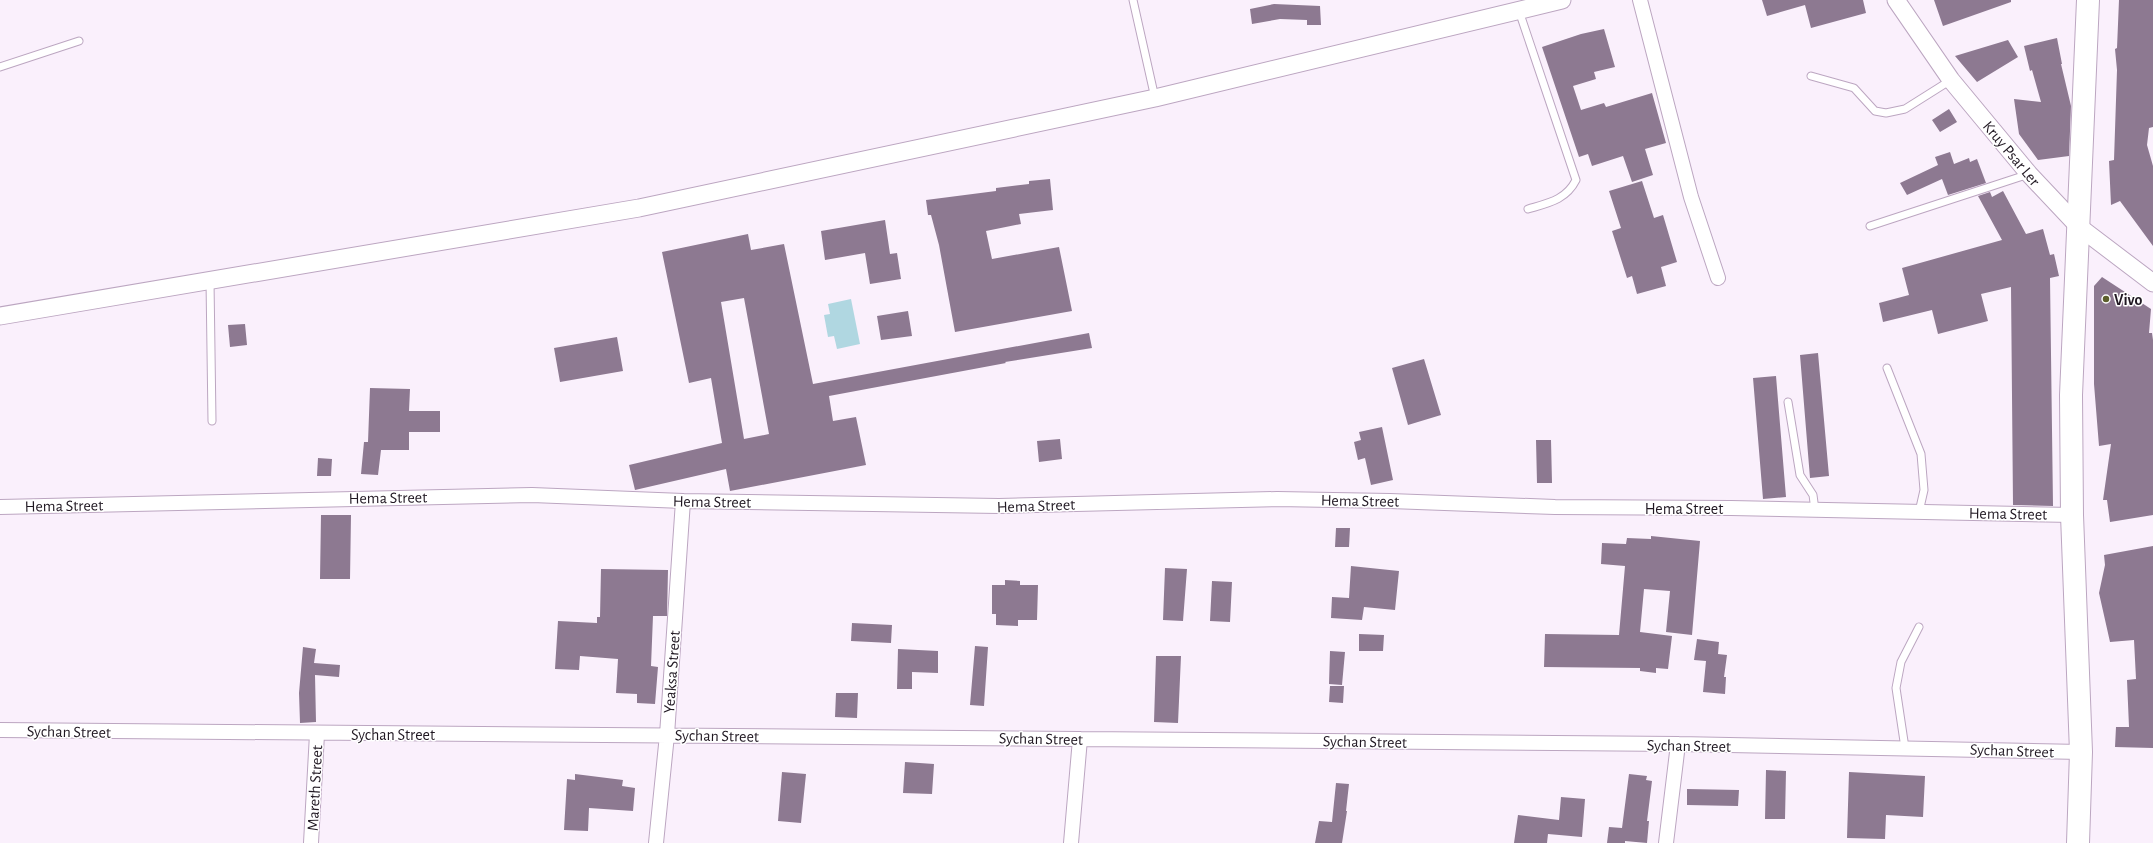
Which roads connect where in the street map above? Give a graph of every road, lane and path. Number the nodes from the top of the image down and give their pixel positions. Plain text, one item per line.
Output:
1 (1133, 0) edge
2 (1558, 0) edge
3 (1640, 0) edge
4 (1896, 0) edge
5 (2088, 0) edge
6 (1519, 10) junction
7 (79, 41) dead end
8 (0, 67) edge
9 (1811, 76) dead end
10 (1951, 80) junction
11 (1155, 98) junction
12 (2029, 174) junction
13 (1528, 209) dead end
14 (1870, 226) dead end
15 (2078, 226) junction
16 (1718, 278) dead end
17 (210, 280) junction
18 (2153, 283) edge
19 (0, 316) edge
20 (1887, 368) dead end
21 (1788, 402) dead end
22 (212, 421) dead end
23 (683, 501) junction
24 (0, 507) edge
25 (1815, 510) junction
26 (1919, 512) junction
27 (2072, 515) junction
28 (1919, 627) dead end
29 (0, 730) edge
30 (317, 734) junction
31 (667, 735) junction
32 (1080, 739) junction
33 (1678, 744) junction
34 (1905, 748) junction
35 (2081, 752) junction
36 (311, 843) edge
37 (656, 843) edge
38 (1071, 843) edge
39 (1666, 843) edge
40 (2078, 843) edge

1 - 11 lane
2 - 6 street
3 - 16 street
4 - 10 street, Kruy Psar Ler
5 - 15 highway
6 - 11 street
6 - 13 lane
7 - 8 lane
9 - 10 lane
10 - 12 street, Kruy Psar Ler
11 - 17 street
12 - 14 lane
12 - 15 street, Kruy Psar Ler
15 - 18 street, Kruy Psar Ler
15 - 27 highway
17 - 19 street
17 - 22 lane
20 - 26 lane
21 - 25 lane
23 - 24 street, Hema Street
23 - 25 street, Hema Street
23 - 31 street, Yeaksa Street
25 - 26 street, Hema Street
26 - 27 street, Hema Street
27 - 35 highway
28 - 34 lane
29 - 30 street, Sychan Street
30 - 31 street, Sychan Street
30 - 36 street, Mareth Street
31 - 32 street, Sychan Street
31 - 37 street, Yeaksa Street
32 - 33 street, Sychan Street
32 - 38 street
33 - 34 street, Sychan Street
33 - 39 street
34 - 35 street, Sychan Street
35 - 40 highway

